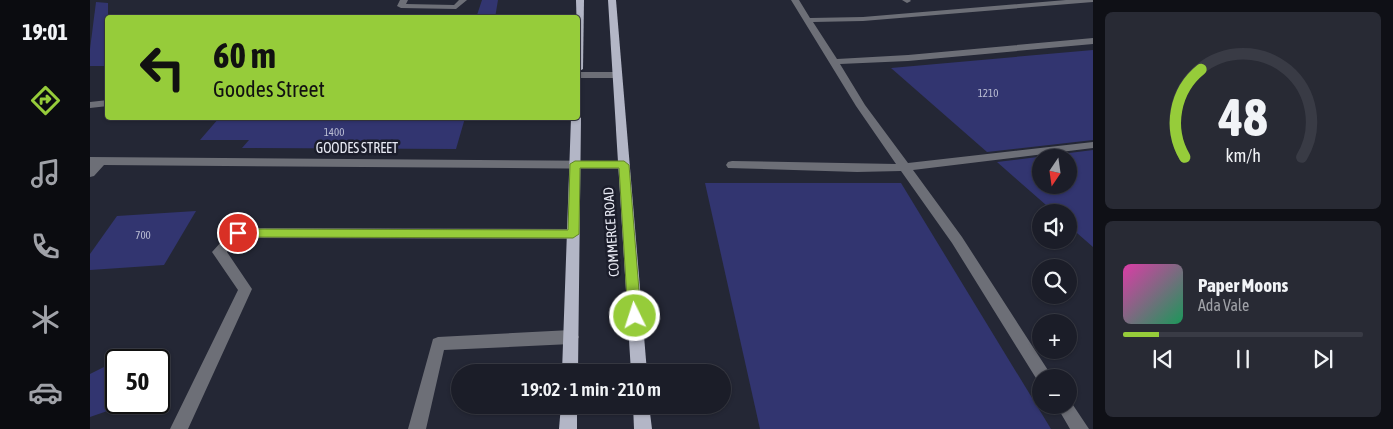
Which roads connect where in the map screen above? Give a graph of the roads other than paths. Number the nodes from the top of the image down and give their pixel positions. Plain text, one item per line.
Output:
1 (404, 0) edge
2 (463, 0) edge
3 (580, 0) edge
4 (612, 0) edge
5 (795, 0) edge
6 (1093, 0) edge
7 (580, 15) edge
8 (808, 20) junction
9 (1093, 42) edge
10 (834, 62) junction
11 (580, 75) edge
12 (617, 75) junction
13 (105, 103) edge
14 (90, 105) edge
15 (576, 120) edge
16 (1093, 145) edge
17 (96, 161) edge
18 (575, 164) junction
19 (624, 165) junction
20 (732, 165) dead end
21 (904, 167) junction
22 (90, 173) edge
23 (573, 234) junction
24 (571, 337) junction
25 (570, 364) edge
26 (638, 364) edge
27 (1039, 369) edge
28 (569, 414) edge
29 (642, 414) edge
30 (1070, 414) edge
31 (179, 429) edge
32 (417, 429) edge
33 (568, 429) edge
34 (643, 429) edge
35 (1080, 429) edge

1 - 2 street
3 - 7 main road
4 - 12 main road, COMMERCE ROAD
5 - 8 street
6 - 8 street
8 - 10 street
9 - 10 street
10 - 21 street
11 - 12 street
12 - 19 main road, COMMERCE ROAD
13 - 14 street
15 - 18 main road
16 - 21 street
17 - 18 street, GOODES STREET
17 - 22 street
18 - 19 street, GOODES STREET
18 - 23 main road
19 - 26 main road, COMMERCE ROAD
20 - 21 street
21 - 27 street
23 - 24 main road
23 - 31 street
24 - 25 main road
24 - 32 street
28 - 33 main road
29 - 34 main road
30 - 35 street

